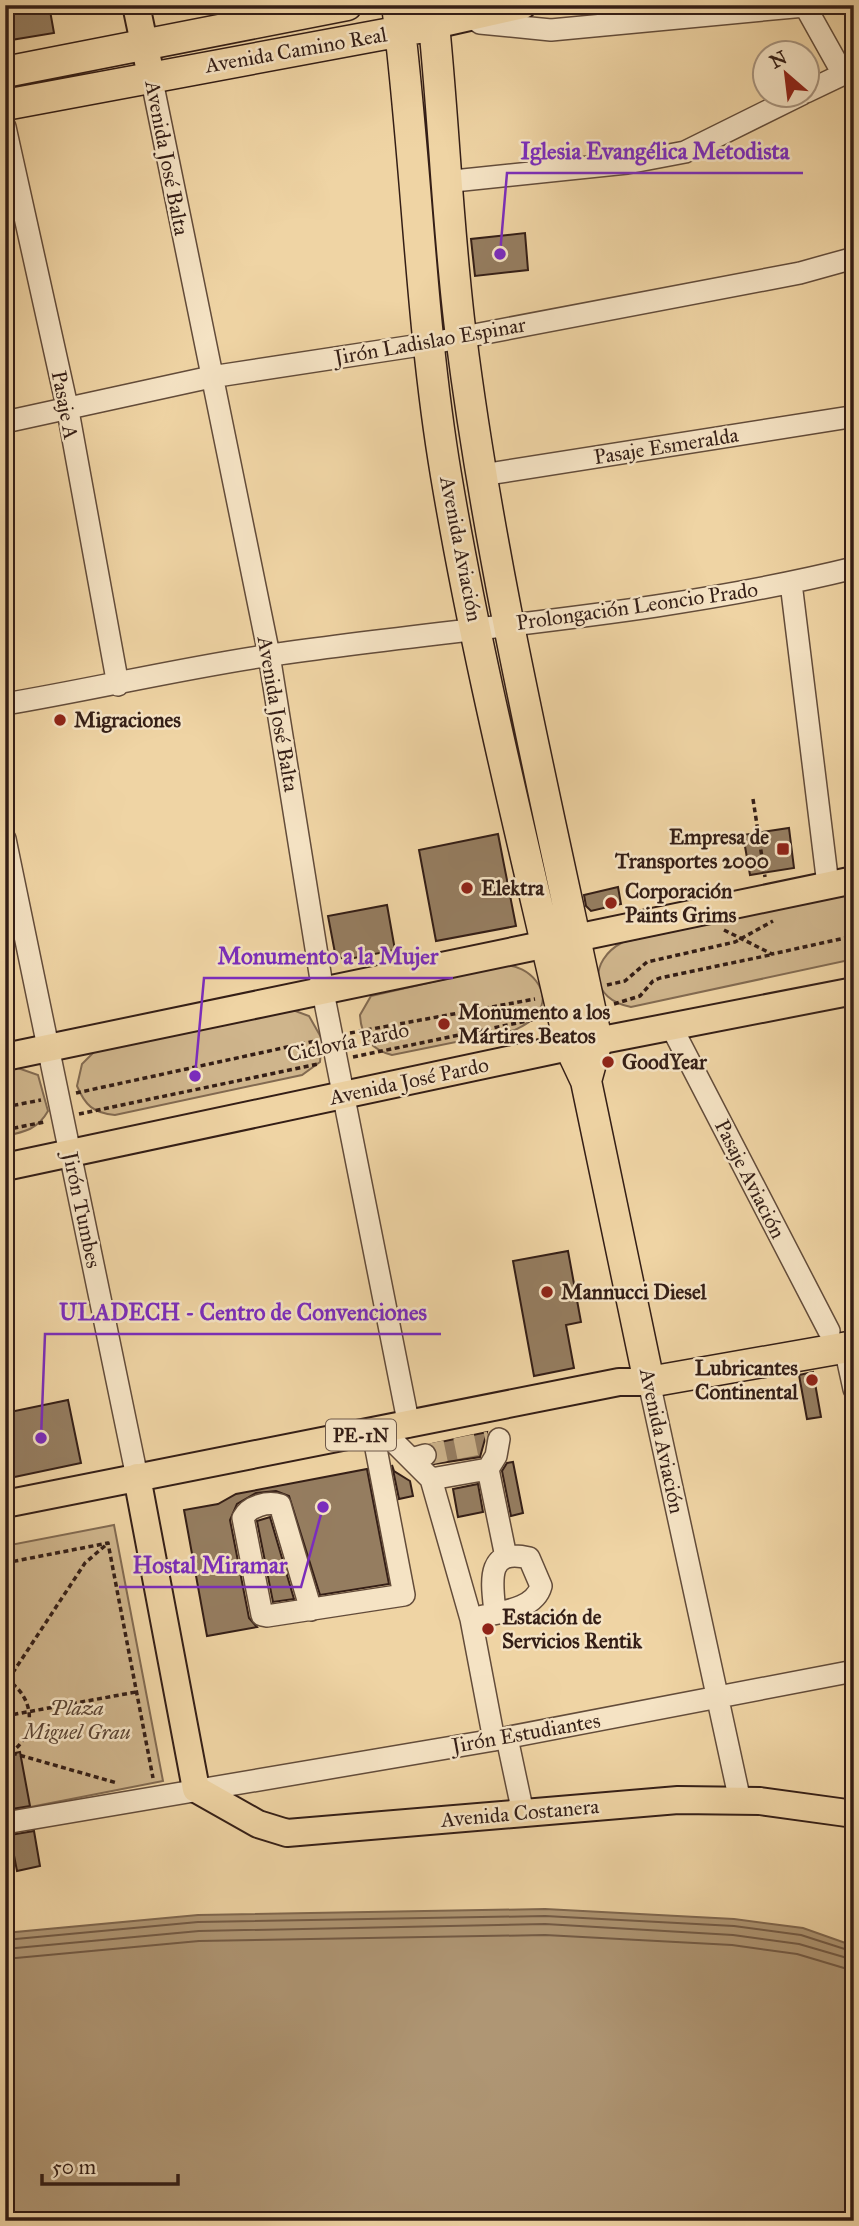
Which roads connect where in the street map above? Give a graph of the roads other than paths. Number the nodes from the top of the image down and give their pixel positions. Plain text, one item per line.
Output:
1 (136, 5) edge
2 (346, 5) edge
3 (523, 5) edge
4 (805, 5) edge
5 (433, 15) edge
6 (471, 16) junction
7 (399, 19) edge
8 (145, 43) junction
9 (5, 72) edge
10 (849, 72) edge
11 (151, 76) junction
12 (820, 86) edge
13 (5, 105) edge
14 (774, 108) edge
15 (5, 127) edge
16 (444, 182) junction
17 (854, 258) edge
18 (461, 337) junction
19 (427, 344) junction
20 (211, 377) junction
21 (68, 411) junction
22 (850, 417) dead end
23 (5, 422) edge
24 (482, 475) junction
25 (854, 568) edge
26 (791, 583) junction
27 (509, 623) junction
28 (476, 629) junction
29 (269, 655) junction
30 (118, 685) junction
31 (5, 704) edge
32 (5, 839) edge
33 (854, 880) edge
34 (828, 886) junction
35 (561, 942) junction
36 (854, 991) edge
37 (323, 992) junction
38 (672, 1028) junction
39 (583, 1044) junction
40 (48, 1049) junction
41 (5, 1057) edge
42 (343, 1095) junction
43 (71, 1155) junction
44 (5, 1167) edge
45 (845, 1338) edge
46 (647, 1373) junction
47 (854, 1389) edge
48 (513, 1404) junction
49 (409, 1426) junction
50 (378, 1432) junction
51 (488, 1469) junction
52 (137, 1477) junction
53 (431, 1479) junction
54 (5, 1504) edge
55 (506, 1557) junction
56 (311, 1609) junction
57 (495, 1612) junction
58 (471, 1619) junction
59 (854, 1671) edge
60 (718, 1697) junction
61 (500, 1739) junction
62 (196, 1789) junction
63 (740, 1801) junction
64 (523, 1813) junction
65 (854, 1814) edge
66 (5, 1823) edge

1 - 8 main road, Avenida José Balta
2 - 8 highway, Avenida Camino Real
3 - 6 main road, Avenida Camino Real
4 - 6 street
4 - 10 street
5 - 6 main road, Avenida Camino Real
5 - 7 highway, Avenida Camino Real
5 - 16 highway, Avenida Aviación
7 - 11 highway, Avenida Camino Real
7 - 19 highway, Avenida Aviación
8 - 9 highway, Avenida Camino Real
8 - 11 main road, Avenida José Balta
10 - 12 street
11 - 13 highway, Avenida Camino Real
11 - 20 street, Avenida José Balta
14 - 16 street
15 - 21 street, Pasaje A
16 - 18 highway, Avenida Aviación
17 - 18 street, Jirón Ladislao Espinar
18 - 19 street, Jirón Ladislao Espinar
18 - 24 highway, Avenida Aviación
19 - 20 street, Jirón Ladislao Espinar
19 - 28 highway, Avenida Aviación
20 - 21 street, Jirón Ladislao Espinar
20 - 29 street, Avenida José Balta
21 - 23 street, Jirón Ladislao Espinar
21 - 30 street, Pasaje A
22 - 24 street, Pasaje Esmeralda
24 - 27 highway, Avenida Aviación
25 - 26 street, Prolongación Leoncio Prado
26 - 27 street, Prolongación Leoncio Prado
26 - 34 street
27 - 28 street, Prolongación Leoncio Prado
27 - 35 highway, Avenida Aviación
28 - 29 street, Prolongación Leoncio Prado
28 - 35 highway, Avenida Aviación
29 - 30 street, Prolongación Leoncio Prado
29 - 37 street, Avenida José Balta
30 - 31 street, Prolongación Leoncio Prado
32 - 40 street, Jirón Tumbes
33 - 34 main road
34 - 35 main road
35 - 37 main road
35 - 39 highway, Avenida Aviación
36 - 38 main road, Avenida José Pardo
37 - 40 main road
37 - 42 street, Avenida José Balta
38 - 39 main road, Avenida José Pardo
38 - 45 street, Pasaje Aviación
39 - 42 main road, Avenida José Pardo
39 - 46 highway, Avenida Aviación
40 - 41 main road
40 - 43 street, Jirón Tumbes
42 - 43 main road, Avenida José Pardo
42 - 49 street, Avenida José Balta
43 - 44 main road, Avenida José Pardo
43 - 52 street, Jirón Tumbes
45 - 46 highway, PE-1N
45 - 47 street, Pasaje Aviación
46 - 48 main road, PE-1N
46 - 60 street, Avenida Aviación
48 - 49 main road, PE-1N
48 - 51 street
49 - 50 main road, PE-1N
50 - 52 main road, PE-1N
50 - 53 street
50 - 56 street
51 - 53 street
51 - 55 street
52 - 54 main road, PE-1N
52 - 62 main road, Jirón Tumbes
53 - 58 street
55 - 57 street
55 - 57 street
56 - 56 street
57 - 58 street
58 - 61 street
59 - 60 street, Jirón Estudiantes
60 - 61 street, Jirón Estudiantes
60 - 63 street, Avenida Aviación
61 - 62 street, Jirón Estudiantes
61 - 64 street
62 - 64 main road, Avenida Costanera
62 - 66 street, Jirón Estudiantes
63 - 64 main road, Avenida Costanera
63 - 65 main road, Avenida Costanera

